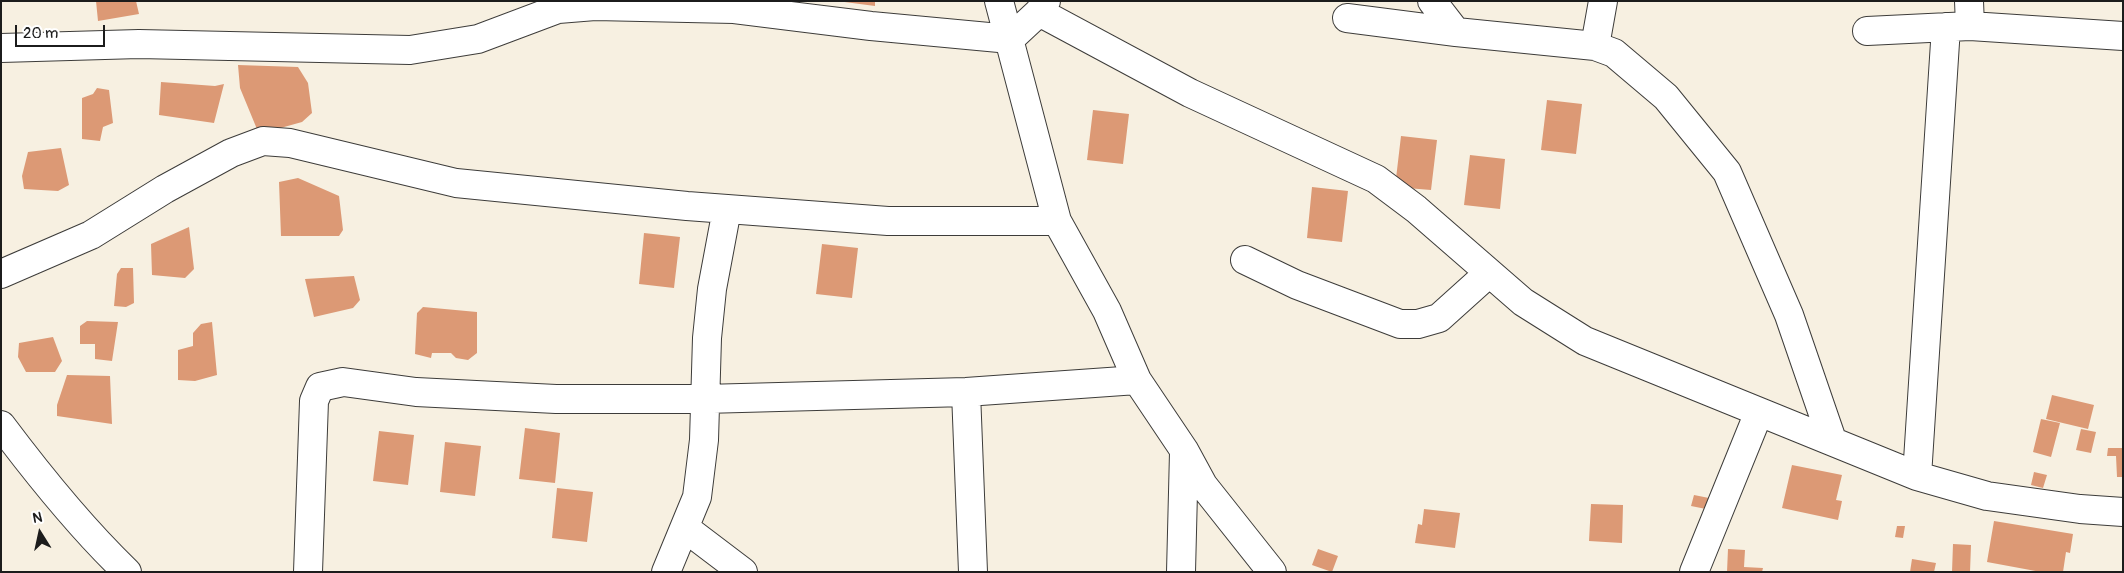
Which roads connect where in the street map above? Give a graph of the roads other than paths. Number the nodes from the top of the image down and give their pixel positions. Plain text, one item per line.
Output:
1 (999, 1) edge
2 (1432, 1) edge
3 (1603, 1) edge
4 (653, 5) edge
5 (1043, 7) edge
6 (538, 9) edge
7 (1347, 18) dead end
8 (1962, 18) edge
9 (1456, 32) junction
10 (1867, 32) dead end
11 (2123, 36) edge
12 (1010, 39) junction
13 (1595, 46) junction
14 (1, 48) edge
15 (727, 209) junction
16 (1057, 222) junction
17 (1245, 260) dead end
18 (1489, 273) junction
19 (1, 274) edge
20 (1137, 380) junction
21 (966, 392) junction
22 (704, 399) junction
23 (1759, 412) junction
24 (1, 425) edge
25 (1832, 440) junction
26 (1184, 450) junction
27 (1917, 476) junction
28 (2123, 512) edge
29 (685, 528) junction
30 (127, 572) edge
31 (308, 572) edge
32 (666, 572) edge
33 (743, 572) edge
34 (973, 572) edge
35 (1181, 572) edge
36 (1272, 572) edge
37 (1694, 572) edge

1 - 12 street
2 - 9 street
3 - 13 street
4 - 6 street
4 - 12 street
5 - 12 street
5 - 18 street
6 - 14 street
7 - 9 street
8 - 10 street
8 - 11 street
8 - 27 street
9 - 13 street
12 - 16 street
13 - 25 street
15 - 16 street
15 - 19 street
15 - 22 street
16 - 20 street
17 - 18 street
18 - 23 street
20 - 21 street
20 - 26 street
21 - 22 street
21 - 34 street
22 - 29 street
22 - 31 street
23 - 25 street
23 - 37 street
24 - 30 street
25 - 27 street
26 - 35 street
26 - 36 street
27 - 28 street
29 - 32 street
29 - 33 street

